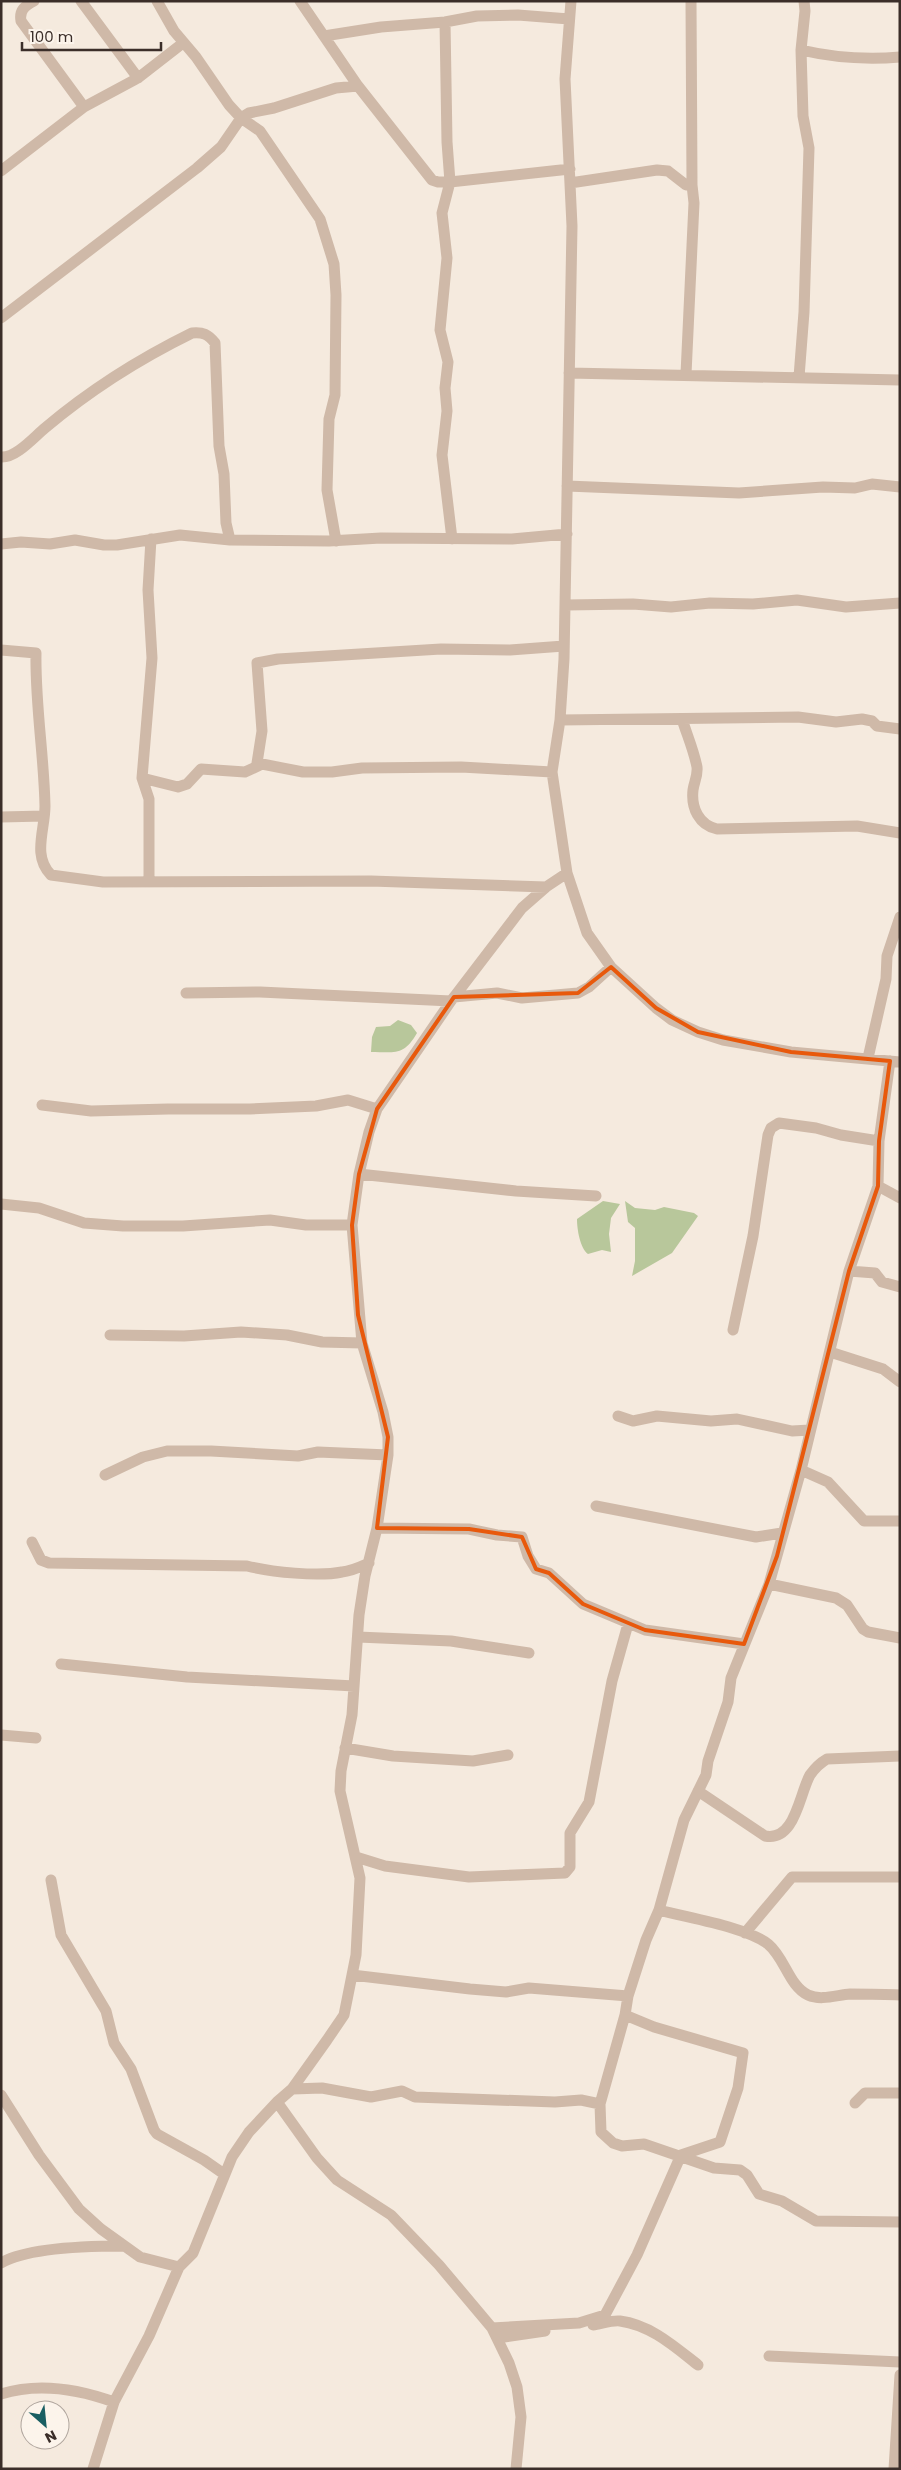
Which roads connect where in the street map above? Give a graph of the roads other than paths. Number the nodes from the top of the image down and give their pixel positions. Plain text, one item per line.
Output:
1 (34, 1) edge
2 (82, 1) edge
3 (157, 1) edge
4 (300, 1) edge
5 (571, 1) edge
6 (691, 1) edge
7 (804, 1) edge
8 (569, 19) junction
9 (445, 22) junction
10 (324, 36) junction
11 (184, 43) junction
12 (801, 50) junction
13 (900, 57) edge
14 (138, 78) junction
15 (358, 86) junction
16 (84, 107) junction
17 (241, 118) junction
18 (570, 169) junction
19 (1, 171) edge
20 (450, 182) junction
21 (570, 183) junction
22 (692, 184) junction
23 (1, 318) edge
24 (569, 373) junction
25 (686, 374) junction
26 (799, 377) junction
27 (900, 380) edge
28 (1, 456) edge
29 (567, 486) junction
30 (900, 487) edge
31 (567, 534) junction
32 (151, 539) junction
33 (452, 539) junction
34 (230, 540) junction
35 (336, 541) junction
36 (1, 544) edge
37 (900, 603) edge
38 (566, 605) junction
39 (564, 646) junction
40 (1, 650) edge
41 (682, 719) junction
42 (560, 720) junction
43 (900, 729) edge
44 (257, 763) junction
45 (552, 772) junction
46 (142, 778) junction
47 (44, 816) junction
48 (1, 818) edge
49 (900, 833) edge
50 (567, 873) junction
51 (149, 882) junction
52 (546, 887) junction
53 (899, 919) edge
54 (611, 967) junction
55 (186, 993) dead end
56 (453, 999) junction
57 (868, 1058) junction
58 (895, 1062) edge
59 (42, 1105) dead end
60 (377, 1109) junction
61 (879, 1141) junction
62 (359, 1174) junction
63 (878, 1186) junction
64 (596, 1196) dead end
65 (900, 1198) edge
66 (1, 1204) edge
67 (352, 1225) junction
68 (849, 1271) junction
69 (900, 1287) edge
70 (732, 1330) dead end
71 (110, 1335) dead end
72 (362, 1343) junction
73 (830, 1352) junction
74 (900, 1382) edge
75 (618, 1416) dead end
76 (810, 1430) junction
77 (388, 1455) junction
78 (801, 1470) junction
79 (104, 1476) dead end
80 (596, 1506) dead end
81 (900, 1521) edge
82 (377, 1528) junction
83 (782, 1533) junction
84 (32, 1542) dead end
85 (369, 1563) junction
86 (769, 1584) junction
87 (628, 1624) junction
88 (358, 1637) junction
89 (900, 1638) edge
90 (744, 1644) junction
91 (529, 1653) dead end
92 (61, 1664) dead end
93 (354, 1686) junction
94 (1, 1735) edge
95 (36, 1738) dead end
96 (345, 1748) junction
97 (508, 1756) dead end
98 (900, 1756) edge
99 (698, 1792) junction
100 (356, 1857) junction
101 (900, 1877) edge
102 (51, 1880) dead end
103 (659, 1910) junction
104 (745, 1933) junction
105 (352, 1975) junction
106 (900, 1995) edge
107 (628, 1996) junction
108 (626, 2015) junction
109 (292, 2089) junction
110 (900, 2093) edge
111 (1, 2095) edge
112 (276, 2102) junction
113 (855, 2102) dead end
114 (600, 2104) junction
115 (680, 2155) junction
116 (224, 2174) junction
117 (900, 2222) edge
118 (124, 2246) junction
119 (1, 2263) edge
120 (179, 2267) junction
121 (495, 2333) junction
122 (769, 2356) dead end
123 (900, 2362) edge
124 (698, 2365) dead end
125 (900, 2375) edge
126 (1, 2394) edge
127 (114, 2402) junction
128 (93, 2469) edge
129 (516, 2469) edge
130 (894, 2469) edge

1 - 16 street
2 - 14 street
3 - 11 street
4 - 10 street
5 - 8 street
6 - 22 street
7 - 12 street
8 - 9 street
8 - 18 street
9 - 10 street
9 - 20 street
10 - 15 street
11 - 14 street
11 - 17 street
12 - 13 street
12 - 26 street
14 - 16 street
15 - 17 street
15 - 20 street
16 - 19 street
17 - 23 street
17 - 35 street
18 - 20 street
18 - 21 street
20 - 33 street
21 - 22 street
21 - 24 street
22 - 25 street
24 - 25 street
24 - 29 street
25 - 26 street
26 - 27 street
28 - 34 street
29 - 30 street
29 - 31 street
31 - 33 street
31 - 38 street
32 - 34 street
32 - 36 street
32 - 46 street
33 - 35 street
34 - 35 street
37 - 38 street
38 - 39 street
39 - 42 street
39 - 44 street
40 - 47 street
41 - 42 street
41 - 43 street
41 - 49 street
42 - 45 street
44 - 45 street
44 - 46 street
45 - 50 street
46 - 51 street
47 - 48 street
47 - 51 street
50 - 52 street
50 - 54 street
51 - 52 street
52 - 56 street
53 - 57 street
54 - 56 street
54 - 57 street
55 - 56 street
56 - 60 street
57 - 58 street
58 - 61 street
59 - 60 street
60 - 62 street
61 - 63 street
61 - 70 street
62 - 64 street
62 - 67 street
63 - 65 street
63 - 68 street
66 - 67 street
67 - 72 street
68 - 69 street
68 - 73 street
71 - 72 street
72 - 77 street
73 - 74 street
73 - 76 street
75 - 76 street
76 - 78 street
77 - 79 street
77 - 82 street
78 - 81 street
78 - 83 street
80 - 83 street
82 - 85 street
82 - 87 street
83 - 86 street
84 - 85 street
85 - 88 street
86 - 89 street
86 - 90 street
87 - 90 street
87 - 100 street
88 - 91 street
88 - 93 street
90 - 99 street
92 - 93 street
93 - 96 street
94 - 95 street
96 - 97 street
96 - 100 street
98 - 99 street
99 - 103 street
100 - 105 street
101 - 104 street
102 - 116 street
103 - 104 street
103 - 107 street
104 - 106 street
105 - 107 street
105 - 109 street
107 - 108 street
108 - 114 street
108 - 115 street
109 - 112 street
109 - 114 street
110 - 113 street
111 - 118 street
112 - 116 street
112 - 121 street
114 - 115 street
115 - 117 street
115 - 121 street
116 - 120 street
118 - 119 street
118 - 120 street
120 - 127 street
121 - 124 street
121 - 129 street
122 - 123 street
125 - 130 street
126 - 127 street
127 - 128 street

